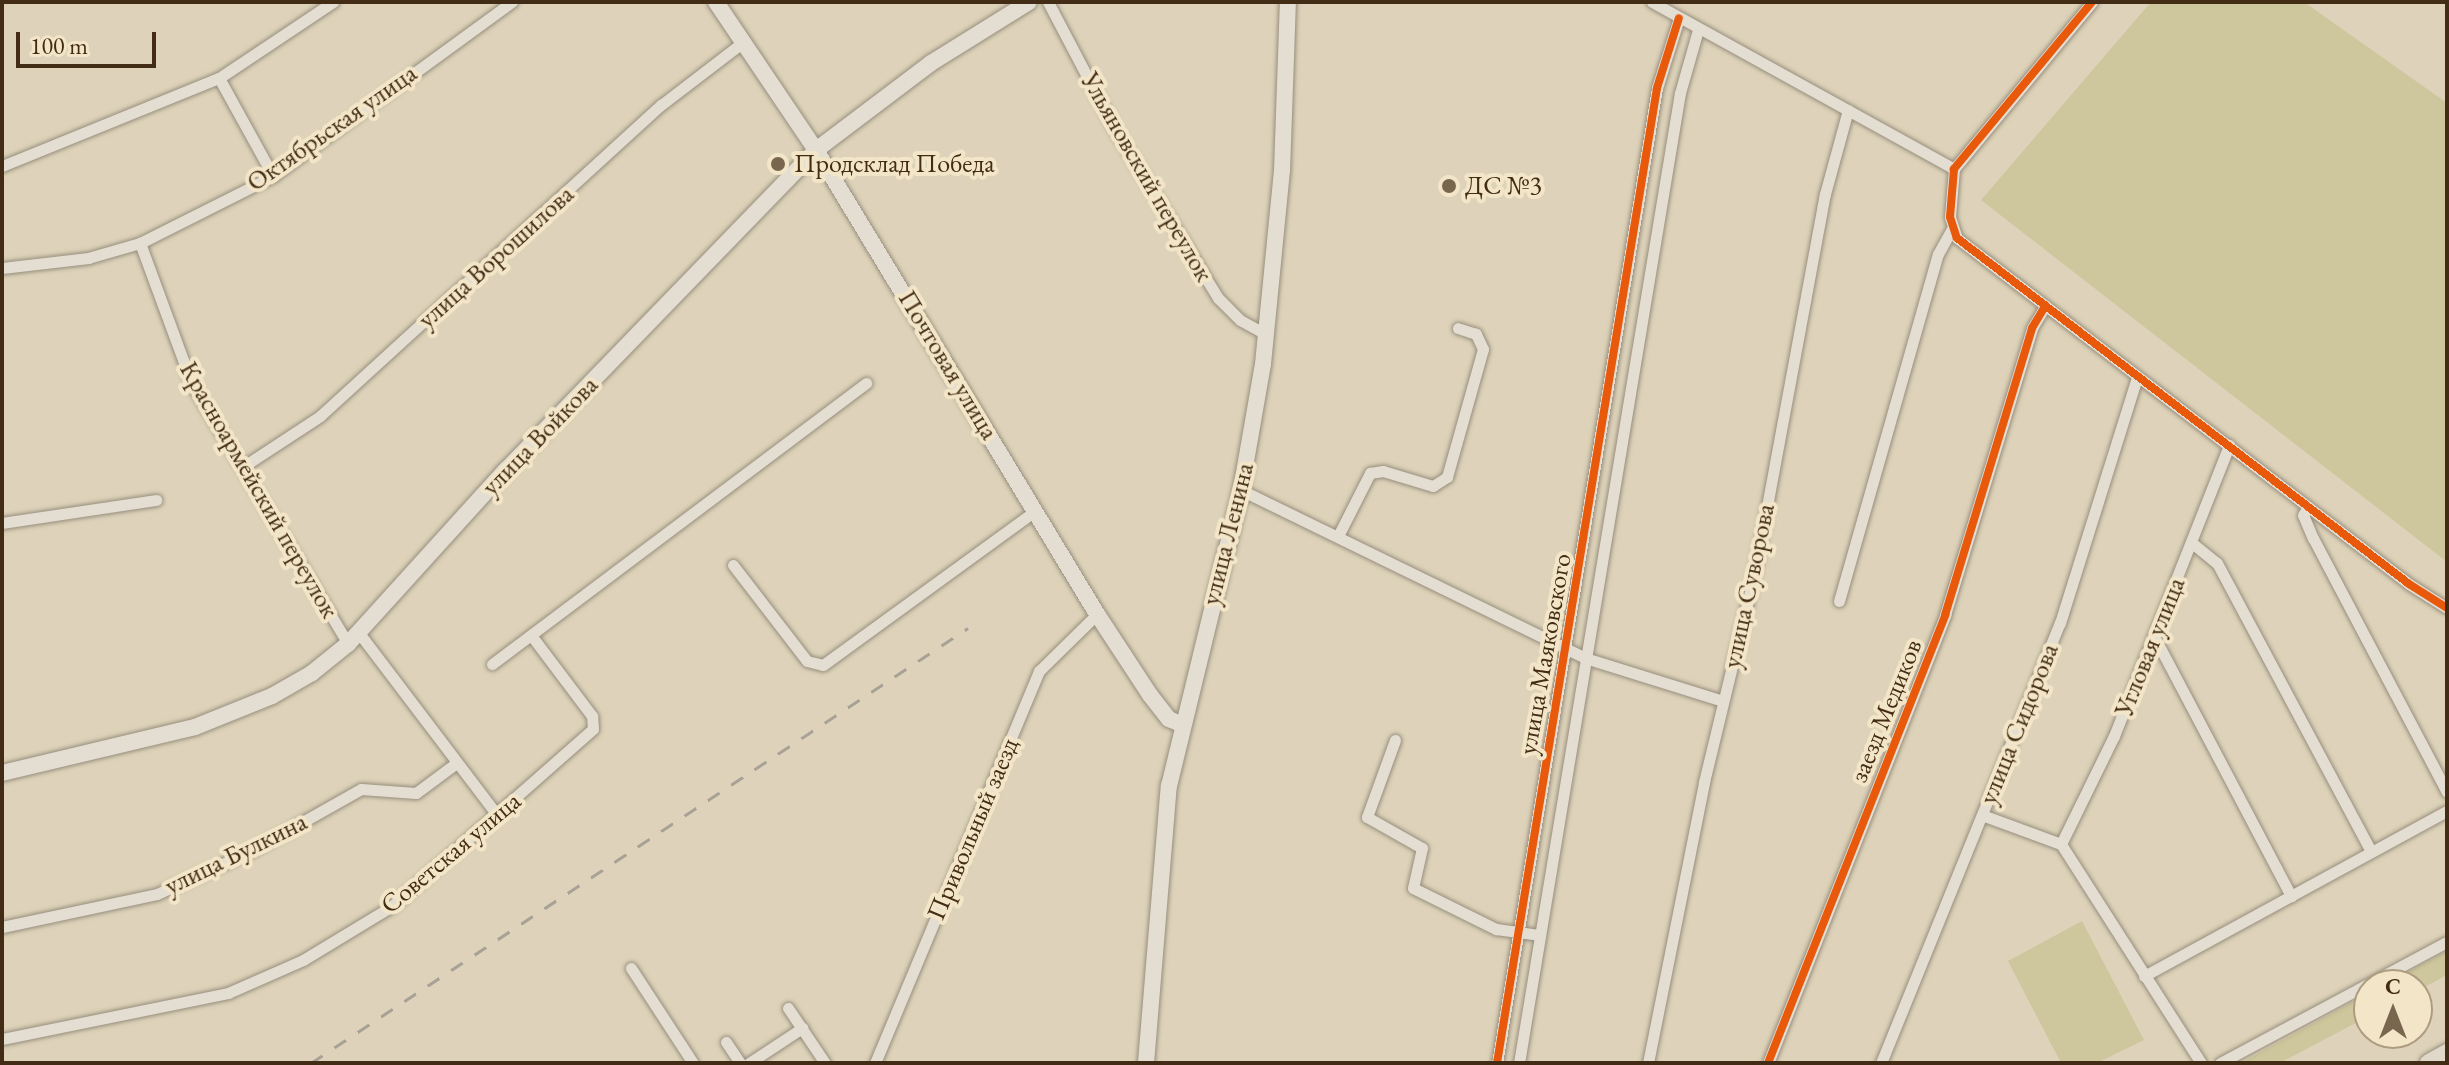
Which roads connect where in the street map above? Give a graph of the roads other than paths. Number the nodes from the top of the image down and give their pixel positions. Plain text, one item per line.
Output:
1 (333, 2) edge
2 (512, 2) edge
3 (716, 2) edge
4 (1029, 2) edge
5 (1048, 2) edge
6 (1288, 2) edge
7 (1652, 2) edge
8 (2092, 2) edge
9 (1679, 18) junction
10 (1698, 30) junction
11 (743, 42) junction
12 (219, 78) junction
13 (1848, 110) junction
14 (816, 150) junction
15 (2, 166) edge
16 (1954, 169) junction
17 (273, 176) junction
18 (1952, 229) junction
19 (140, 243) junction
20 (2, 268) edge
21 (2045, 306) junction
22 (1458, 328) dead end
23 (1265, 334) junction
24 (2137, 377) junction
25 (866, 383) dead end
26 (2229, 445) junction
27 (244, 466) junction
28 (1241, 490) junction
29 (156, 500) dead end
30 (2308, 507) junction
31 (1036, 510) junction
32 (2, 523) edge
33 (1338, 536) junction
34 (2192, 543) junction
35 (733, 565) dead end
36 (1839, 601) dead end
37 (2447, 608) edge
38 (1097, 614) junction
39 (531, 635) junction
40 (354, 638) junction
41 (2155, 638) junction
42 (1566, 648) junction
43 (1588, 659) junction
44 (492, 664) dead end
45 (1190, 686) junction
46 (1150, 695) junction
47 (1723, 701) junction
48 (1181, 724) junction
49 (1395, 740) dead end
50 (455, 764) junction
51 (2, 773) edge
52 (2447, 792) edge
53 (2447, 811) edge
54 (497, 815) junction
55 (1982, 815) junction
56 (2061, 844) junction
57 (2371, 852) junction
58 (2291, 896) junction
59 (2, 927) edge
60 (1517, 932) junction
61 (1539, 935) junction
62 (2447, 942) edge
63 (631, 968) dead end
64 (2144, 976) junction
65 (788, 1008) dead end
66 (802, 1028) junction
67 (2, 1039) edge
68 (726, 1042) dead end
69 (2447, 1053) edge
70 (693, 1063) edge
71 (740, 1063) edge
72 (749, 1063) edge
73 (824, 1063) edge
74 (875, 1063) edge
75 (1146, 1063) edge
76 (1497, 1063) edge
77 (1519, 1063) edge
78 (1648, 1063) edge
79 (1768, 1063) edge
80 (1881, 1063) edge
81 (2201, 1063) edge
82 (2220, 1063) edge
83 (2429, 1063) edge

1 - 12 street
2 - 17 street, Октябрьская улица
3 - 11 main road, Почтовая улица
4 - 14 main road, улица Войкова
5 - 23 street, Ульяновский переулок
6 - 23 main road, улица Ленина
7 - 9 street
8 - 16 street
9 - 10 street
9 - 42 street, улица Маяковского
10 - 13 street
10 - 43 street, улица Маяковского
11 - 14 main road, Почтовая улица
11 - 27 street, улица Ворошилова
12 - 15 street
12 - 17 street
13 - 16 street
13 - 47 street, улица Суворова
14 - 31 main road, Почтовая улица
14 - 40 main road, улица Войкова
16 - 18 street
17 - 19 street, Октябрьская улица
18 - 21 street
18 - 36 street
19 - 20 street, Октябрьская улица
19 - 27 street, Красноармейский переулок
21 - 24 street
21 - 79 street, заезд Медиков
22 - 33 street
23 - 28 main road, улица Ленина
24 - 26 street
24 - 55 street, улица Сидорова
25 - 39 street
26 - 30 street
26 - 34 street, Угловая улица
27 - 40 street, Красноармейский переулок
28 - 33 street
28 - 45 main road, улица Ленина
29 - 32 street
30 - 37 street
30 - 52 street
31 - 35 street
31 - 38 main road, Почтовая улица
33 - 42 street
34 - 41 street, Угловая улица
34 - 57 street
38 - 46 main road, Почтовая улица
38 - 74 street, Привольный заезд
39 - 44 street
39 - 54 street, Советская улица
40 - 50 street, Красноармейский переулок
40 - 51 main road, улица Войкова
41 - 56 street, Угловая улица
41 - 58 street
42 - 43 street
42 - 60 street, улица Маяковского
43 - 47 street
43 - 61 street, улица Маяковского
45 - 46 main road
45 - 48 main road, улица Ленина
46 - 48 main road, Почтовая улица
47 - 78 street, улица Суворова
48 - 75 main road, улица Ленина
49 - 60 street
50 - 54 street, Красноармейский переулок
50 - 59 street, улица Булкина
53 - 57 street
54 - 67 street, Советская улица
55 - 56 street
55 - 80 street, улица Сидорова
56 - 64 street
57 - 58 street
58 - 64 street
60 - 61 street
60 - 76 street, улица Маяковского
61 - 77 street, улица Маяковского
62 - 82 street
63 - 70 street
64 - 81 street
65 - 66 street
66 - 72 street
66 - 73 street
68 - 71 street
69 - 83 main road

